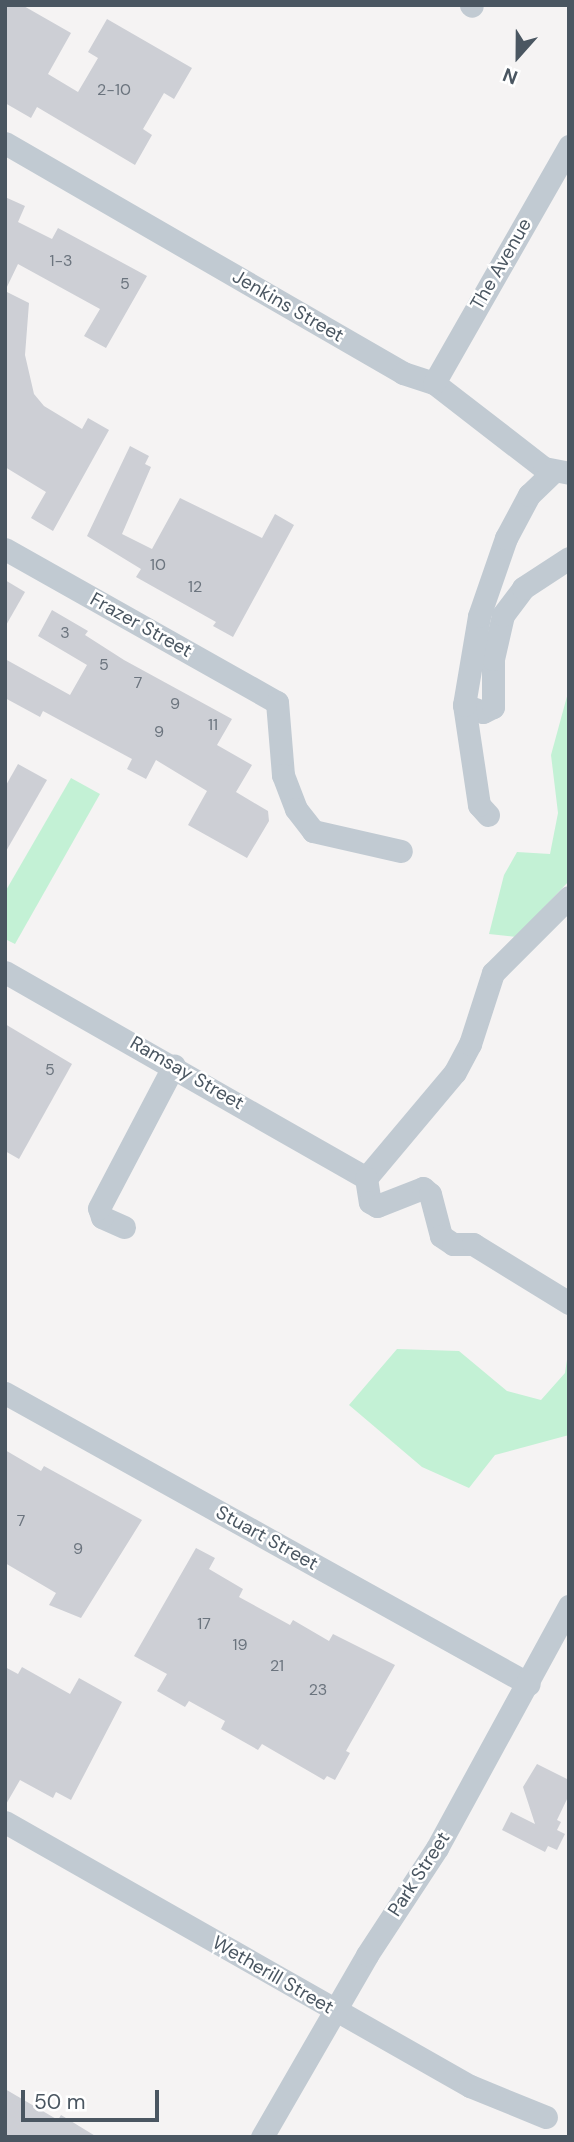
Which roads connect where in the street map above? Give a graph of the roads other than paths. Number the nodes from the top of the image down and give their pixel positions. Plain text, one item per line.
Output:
1 (5, 143) edge
2 (569, 146) edge
3 (433, 383) junction
4 (563, 472) edge
5 (5, 549) edge
6 (569, 558) edge
7 (464, 705) junction
8 (488, 815) dead end
9 (401, 851) dead end
10 (569, 897) edge
11 (5, 972) edge
12 (174, 1065) junction
13 (366, 1178) junction
14 (124, 1227) dead end
15 (569, 1303) edge
16 (5, 1393) edge
17 (569, 1606) edge
18 (529, 1684) junction
19 (5, 1822) edge
20 (335, 2010) junction
21 (546, 2117) dead end
22 (262, 2137) edge

1 - 3 street, Jenkins Street
2 - 3 street, The Avenue
3 - 4 street, Jenkins Street
4 - 7 street
5 - 9 street, Frazer Street
6 - 7 street
7 - 8 street
10 - 13 street
11 - 12 street, Ramsay Street
12 - 13 street, Ramsay Street
12 - 14 street
13 - 15 street
16 - 18 street, Stuart Street
17 - 18 street, Park Street
18 - 20 street, Park Street
19 - 20 street, Wetherill Street
20 - 21 street, Wetherill Street
20 - 22 street, Park Street

